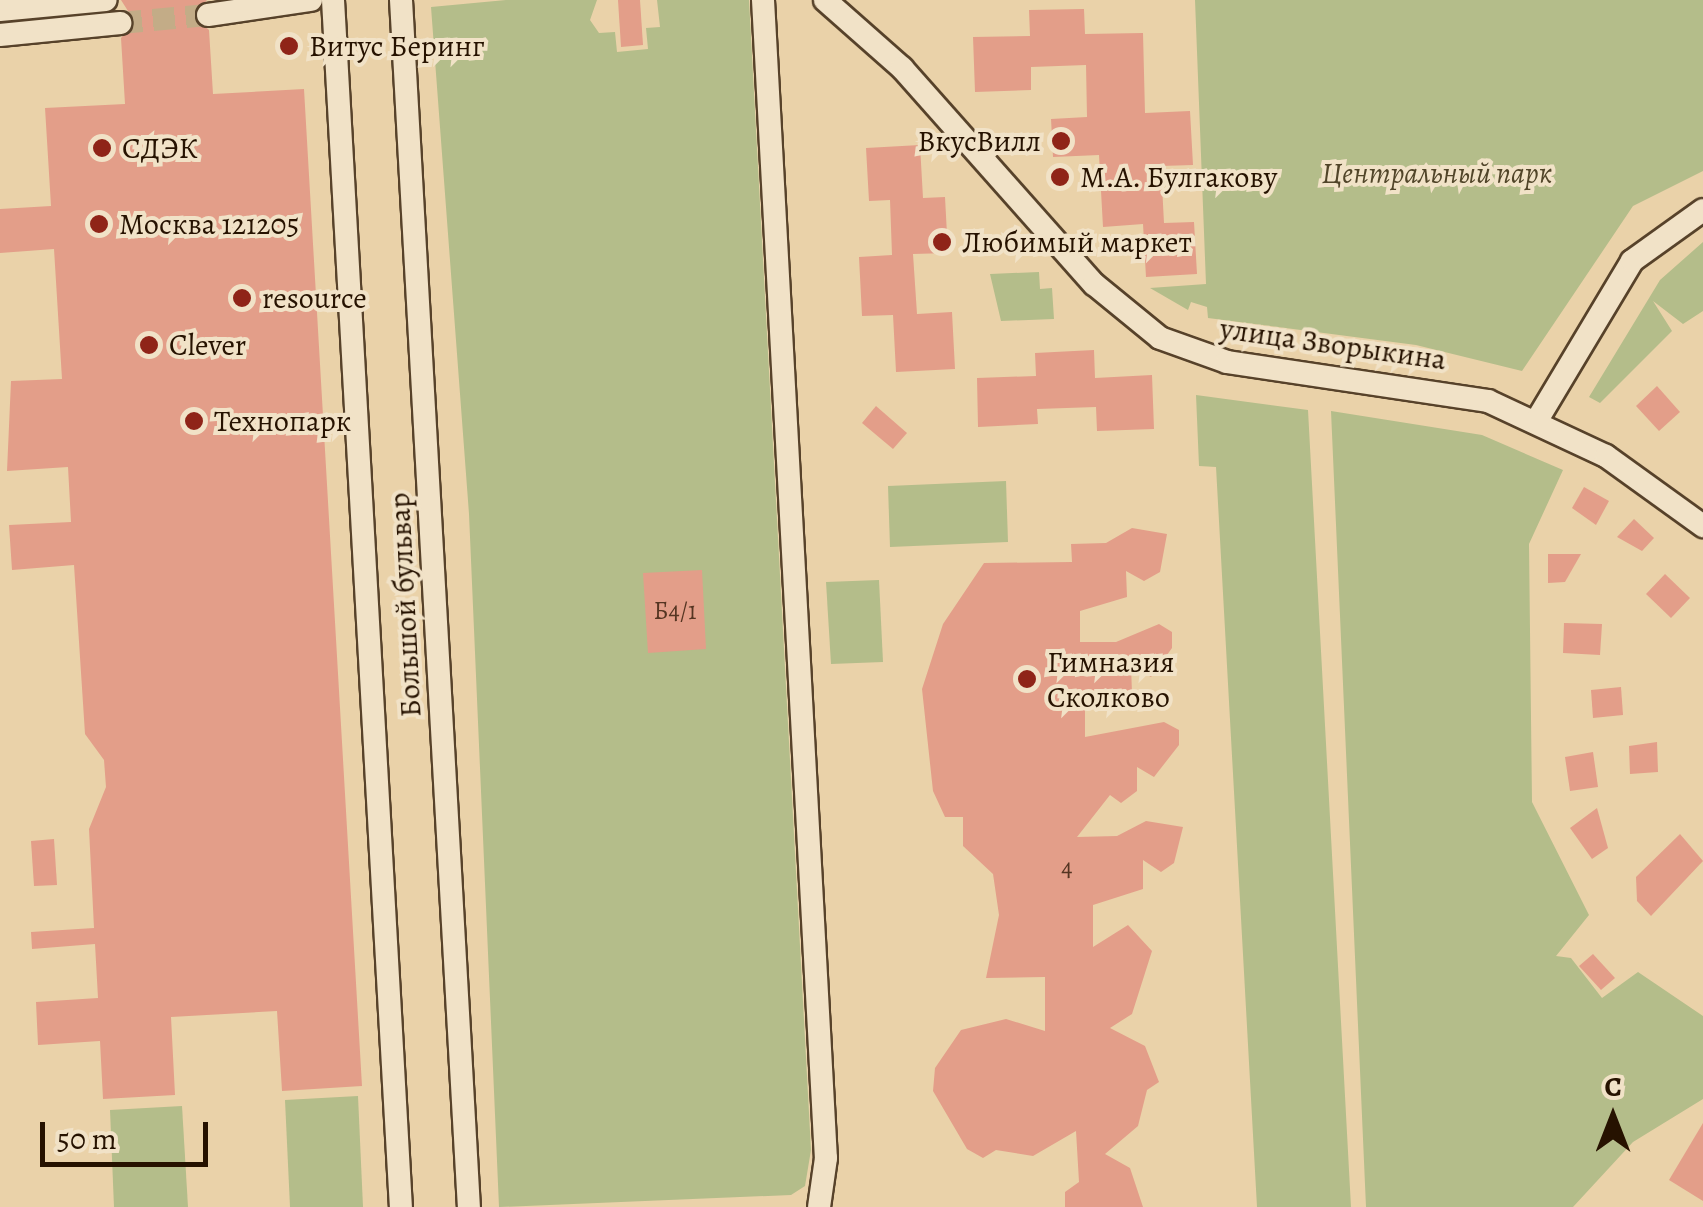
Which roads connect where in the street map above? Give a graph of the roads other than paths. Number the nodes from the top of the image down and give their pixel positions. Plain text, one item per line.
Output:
1 (106, 0) tunnel mouth
2 (311, 0) edge
3 (332, 0) edge
4 (401, 0) edge
5 (762, 0) edge
6 (826, 0) edge
7 (0, 10) edge
8 (208, 15) tunnel mouth
9 (120, 23) tunnel mouth
10 (0, 36) edge
11 (1703, 210) edge
12 (1538, 420) junction
13 (1703, 526) edge
14 (400, 1207) edge
15 (470, 1207) edge
16 (819, 1207) edge

1 - 7 street
2 - 8 street
3 - 14 street, Большой бульвар
4 - 15 street, Большой бульвар
5 - 16 street
6 - 12 street, улица Зворыкина
9 - 10 street
11 - 12 street
12 - 13 street, улица Зворыкина

